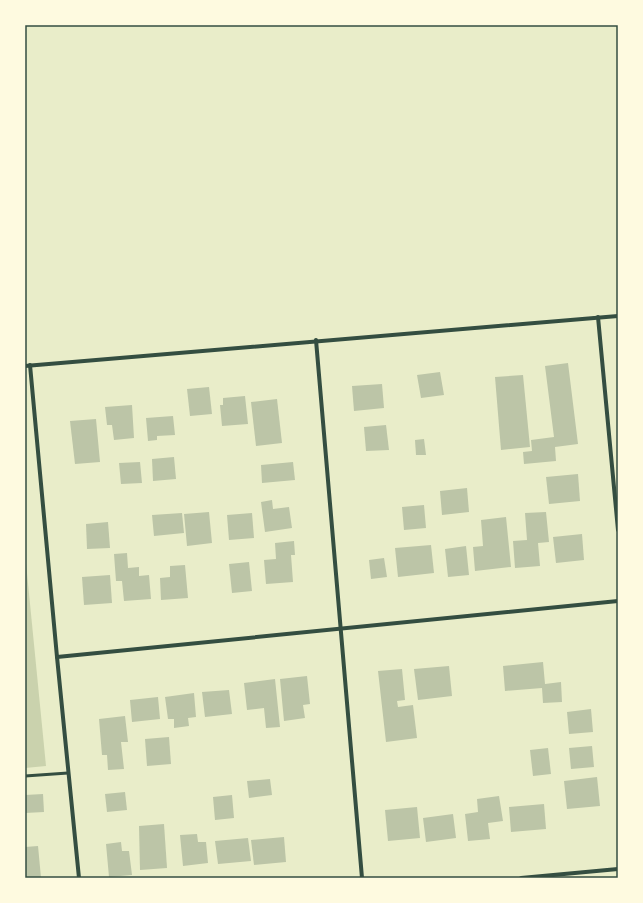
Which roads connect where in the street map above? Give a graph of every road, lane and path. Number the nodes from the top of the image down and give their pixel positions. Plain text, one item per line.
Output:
1 (618, 316) edge
2 (598, 317) junction
3 (316, 340) junction
4 (30, 365) junction
5 (25, 366) edge
6 (618, 530) edge
7 (618, 602) edge
8 (341, 630) junction
9 (57, 657) junction
10 (68, 773) junction
11 (25, 776) edge
12 (618, 870) edge
13 (79, 878) edge
14 (362, 878) edge
15 (521, 878) edge

1 - 2 street
2 - 3 street
2 - 6 street
3 - 4 street
3 - 8 street
4 - 5 street
4 - 9 street
7 - 8 street
8 - 9 street
8 - 14 street
9 - 10 street
10 - 11 lane
10 - 13 street
12 - 15 street

